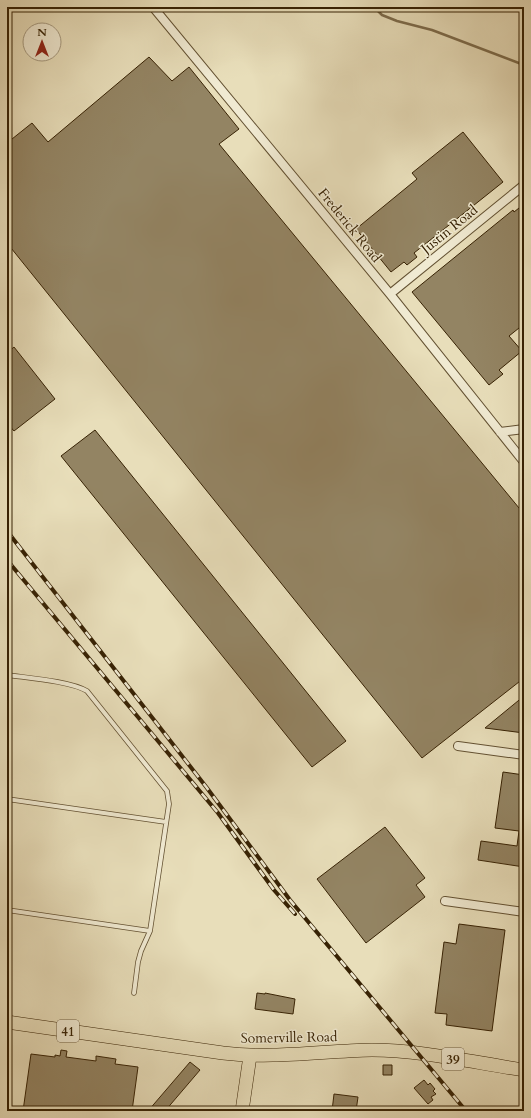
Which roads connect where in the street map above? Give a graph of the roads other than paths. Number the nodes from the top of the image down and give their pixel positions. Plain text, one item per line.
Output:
1 (153, 7) edge
2 (524, 185) edge
3 (390, 294) junction
4 (524, 429) edge
5 (500, 432) junction
6 (524, 462) edge
7 (7, 675) edge
8 (458, 746) dead end
9 (524, 755) edge
10 (7, 799) edge
11 (166, 822) junction
12 (445, 901) dead end
13 (7, 910) edge
14 (524, 912) edge
15 (150, 931) junction
16 (134, 993) dead end
17 (7, 1022) edge
18 (250, 1056) junction
19 (524, 1070) edge
20 (242, 1111) edge

1 - 3 street, Frederick Road
2 - 3 street, Justin Road
3 - 5 street, Frederick Road
4 - 5 street
5 - 6 street, Frederick Road
7 - 11 lane
8 - 9 street
10 - 11 lane
11 - 15 lane
12 - 14 street
13 - 15 lane
15 - 16 lane
17 - 18 main road, Somerville Road / 41
18 - 19 main road, Somerville Road / 39
18 - 20 main road

